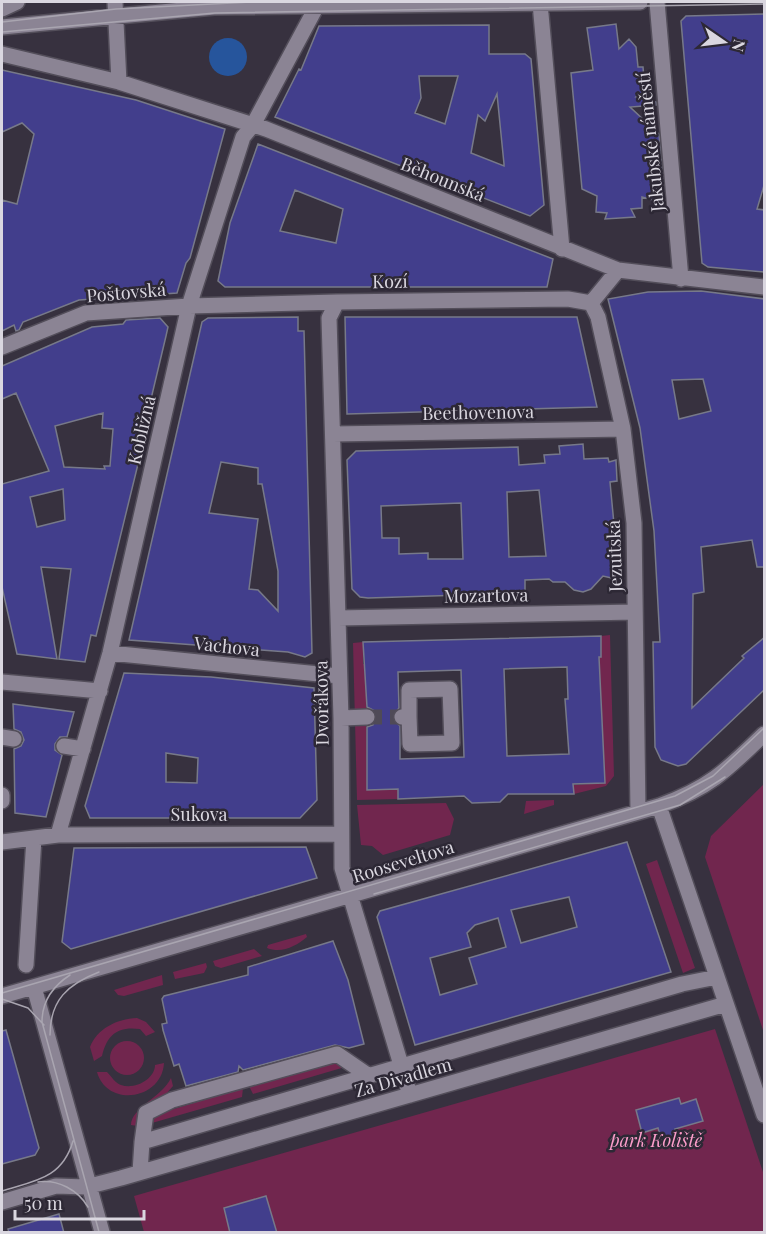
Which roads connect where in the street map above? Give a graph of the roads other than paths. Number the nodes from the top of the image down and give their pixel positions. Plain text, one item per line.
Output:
1 (17, 2) edge
2 (640, 2) edge
3 (657, 2) edge
4 (540, 3) edge
5 (322, 4) edge
6 (116, 8) edge
7 (2, 9) edge
8 (2, 27) edge
9 (2, 54) edge
10 (100, 78) junction
11 (119, 82) junction
12 (97, 93) dead end
13 (253, 125) junction
14 (562, 249) junction
15 (618, 270) junction
16 (681, 279) junction
17 (765, 287) edge
18 (337, 302) junction
19 (591, 303) junction
20 (189, 306) junction
21 (2, 347) edge
22 (623, 429) junction
23 (333, 434) junction
24 (635, 612) junction
25 (338, 618) junction
26 (110, 653) junction
27 (339, 676) junction
28 (2, 682) edge
29 (100, 691) junction
30 (405, 716) joint
31 (367, 717) tunnel mouth
32 (340, 718) junction
33 (765, 734) edge
34 (64, 746) dead end
35 (83, 749) junction
36 (2, 795) edge
37 (2, 801) edge
38 (659, 806) junction
39 (638, 812) junction
40 (341, 834) junction
41 (58, 835) junction
42 (34, 838) junction
43 (2, 842) edge
44 (349, 897) junction
45 (26, 965) dead end
46 (717, 977) junction
47 (34, 987) junction
48 (2, 996) edge
49 (726, 1005) junction
50 (401, 1067) junction
51 (369, 1076) junction
52 (410, 1095) junction
53 (765, 1115) edge
54 (142, 1142) junction
55 (140, 1172) junction
56 (89, 1186) junction
57 (2, 1202) edge
58 (102, 1233) edge

1 - 7 street
2 - 4 street
3 - 16 street, Jakubské náměstí
4 - 5 street
4 - 14 street
5 - 6 street
5 - 13 street, Kobližná
6 - 8 street
6 - 11 street
9 - 10 street, Běhounská
10 - 11 street, Běhounská
10 - 12 street
11 - 13 street, Běhounská
13 - 14 street, Běhounská
13 - 20 street, Kobližná
14 - 15 street, Běhounská
15 - 16 street, Běhounská
15 - 19 street
16 - 17 street, Běhounská
18 - 19 street, Kozí
18 - 20 street, Kozí
18 - 23 street, Dvořákova
19 - 22 street, Jezuitská
20 - 21 street, Poštovská
20 - 26 street, Kobližná
22 - 23 street, Beethovenova
22 - 24 street, Jezuitská
23 - 25 street, Dvořákova
24 - 25 street, Mozartova
24 - 39 street, Jezuitská
25 - 27 street, Dvořákova
26 - 27 street, Vachova
26 - 29 street, Kobližná
27 - 32 street, Dvořákova
28 - 29 street
29 - 35 street, Kobližná
30 - 30 street
31 - 32 street
32 - 40 street, Dvořákova
33 - 38 street, Rooseveltova
34 - 35 street
35 - 41 street, Kobližná
36 - 37 street
38 - 39 street, Rooseveltova
38 - 46 street
39 - 44 street, Rooseveltova
40 - 41 street, Sukova
40 - 44 street, Dvořákova
41 - 42 street
42 - 43 street
42 - 45 street
44 - 47 street, Rooseveltova
44 - 50 street, Dvořákova
46 - 49 street
46 - 50 street
47 - 48 street, Rooseveltova
47 - 56 street
49 - 52 street, Za Divadlem
49 - 53 street
50 - 51 street
50 - 52 street, Dvořákova
51 - 54 street
51 - 54 street
52 - 55 street, Za Divadlem
54 - 55 street
55 - 56 street, Za Divadlem
56 - 57 street, Za Divadlem
56 - 58 street

